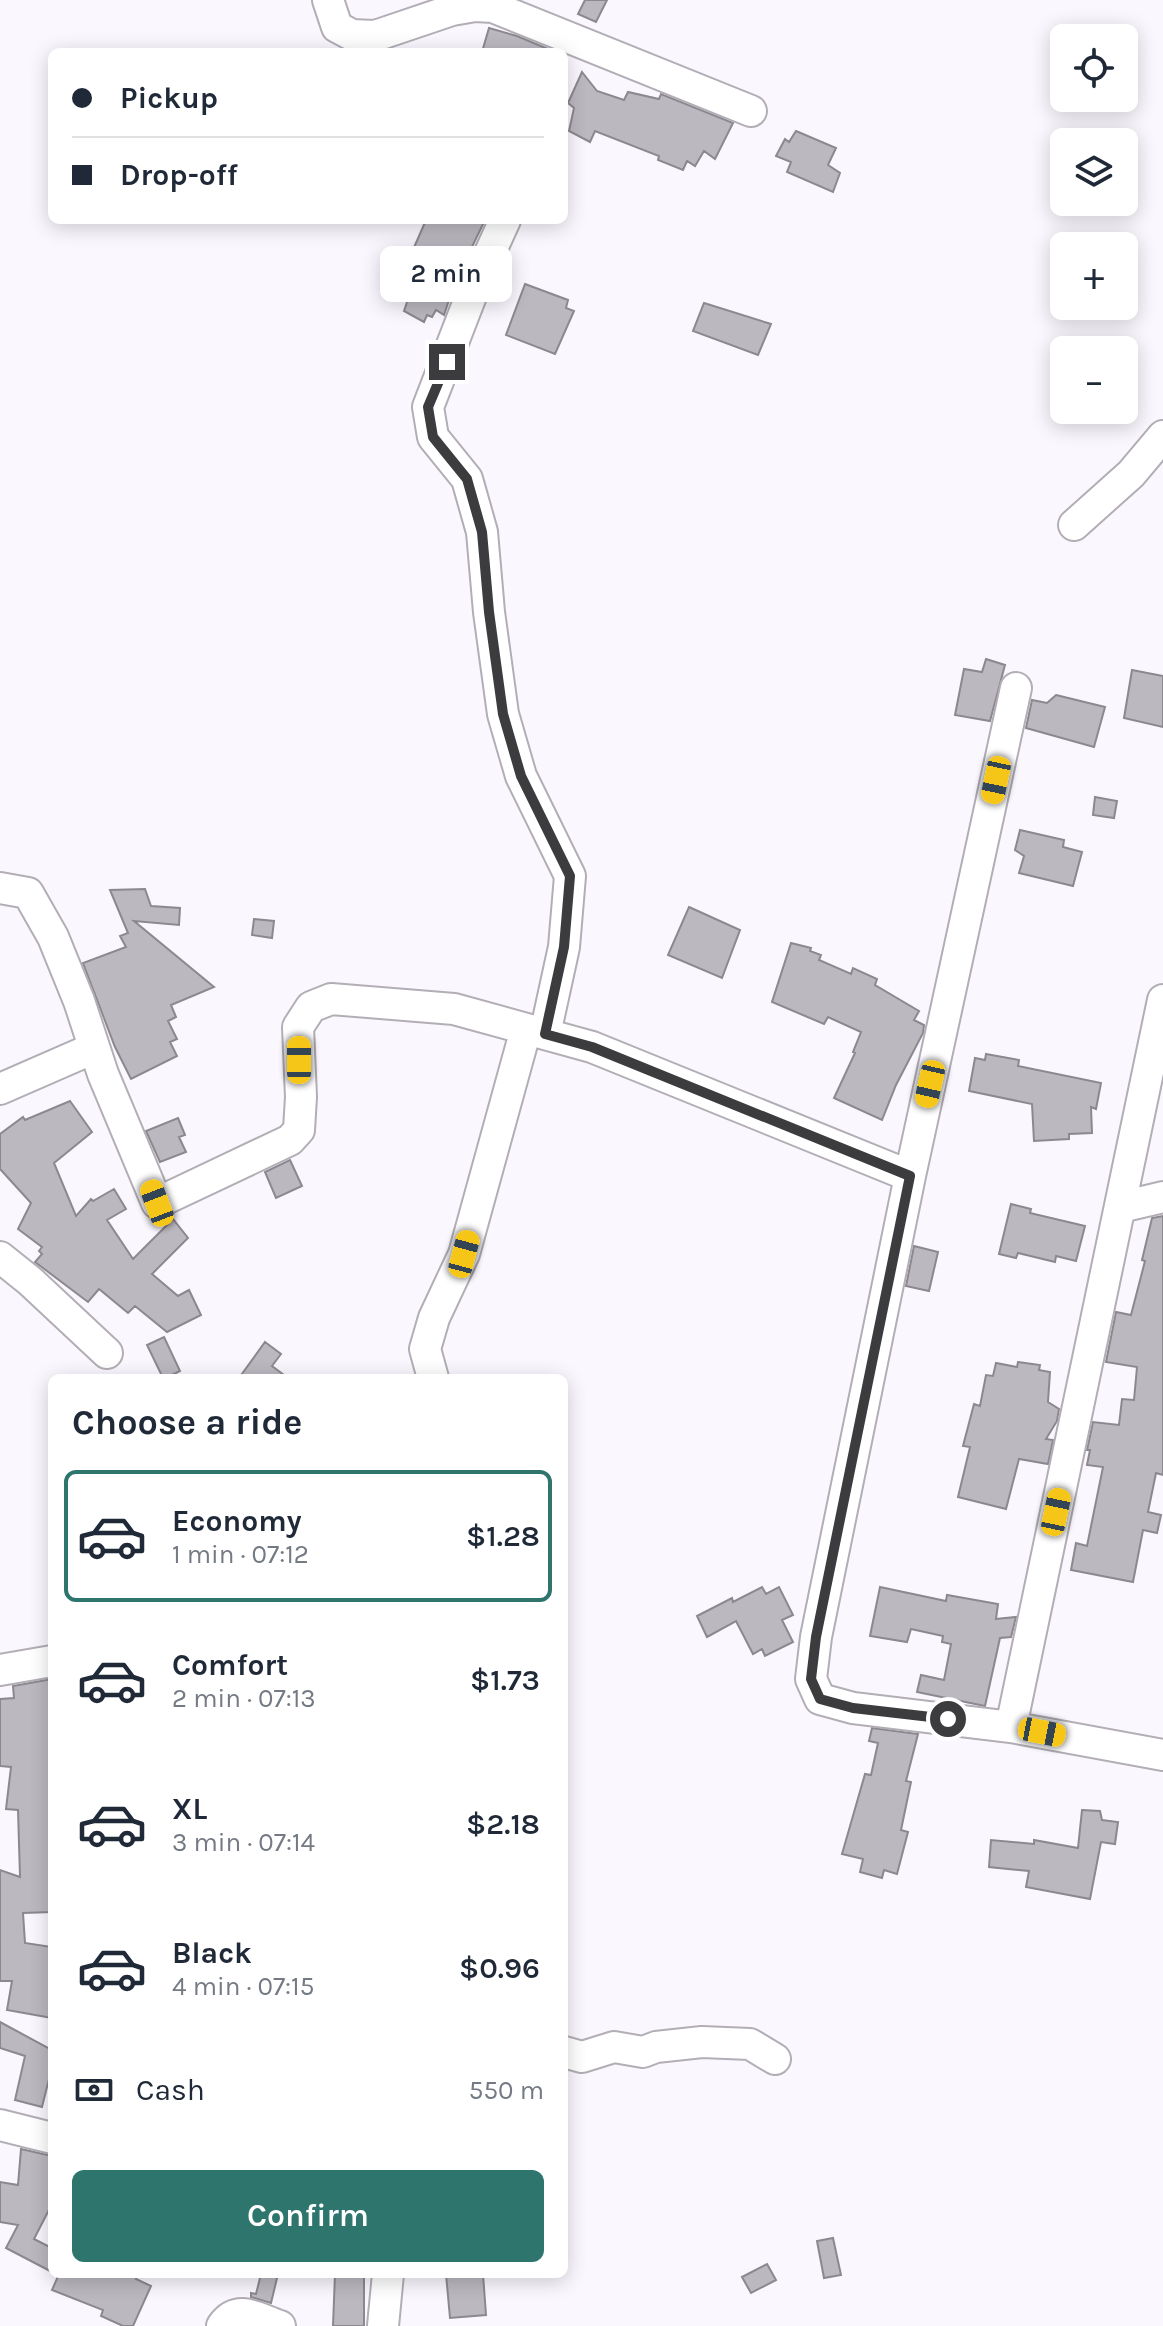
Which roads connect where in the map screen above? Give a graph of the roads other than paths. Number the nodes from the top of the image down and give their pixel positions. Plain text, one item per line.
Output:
1 (328, 0) edge
2 (567, 46) edge
3 (751, 111) dead end
4 (503, 224) edge
5 (1163, 436) edge
6 (1074, 525) dead end
7 (1016, 688) dead end
8 (0, 888) edge
9 (1163, 1000) edge
10 (535, 1032) junction
11 (94, 1048) junction
12 (0, 1089) edge
13 (910, 1176) junction
14 (1163, 1197) edge
15 (1121, 1207) junction
16 (0, 1257) edge
17 (107, 1353) dead end
18 (432, 1374) edge
19 (48, 1662) edge
20 (0, 1670) edge
21 (1011, 1727) junction
22 (1163, 1755) edge
23 (568, 2053) edge
24 (775, 2059) dead end
25 (0, 2125) edge
26 (48, 2137) edge
27 (388, 2278) edge
28 (222, 2326) edge
29 (280, 2326) edge
30 (383, 2326) edge

1 - 2 street
2 - 3 street
4 - 10 street
5 - 6 street
7 - 13 street
8 - 11 street
9 - 15 street
10 - 11 street
10 - 13 street
10 - 18 street
11 - 12 street
13 - 21 street
14 - 15 street
15 - 21 street
16 - 17 street
19 - 20 street
21 - 22 street
23 - 24 street
25 - 26 street
27 - 30 street
28 - 29 street

